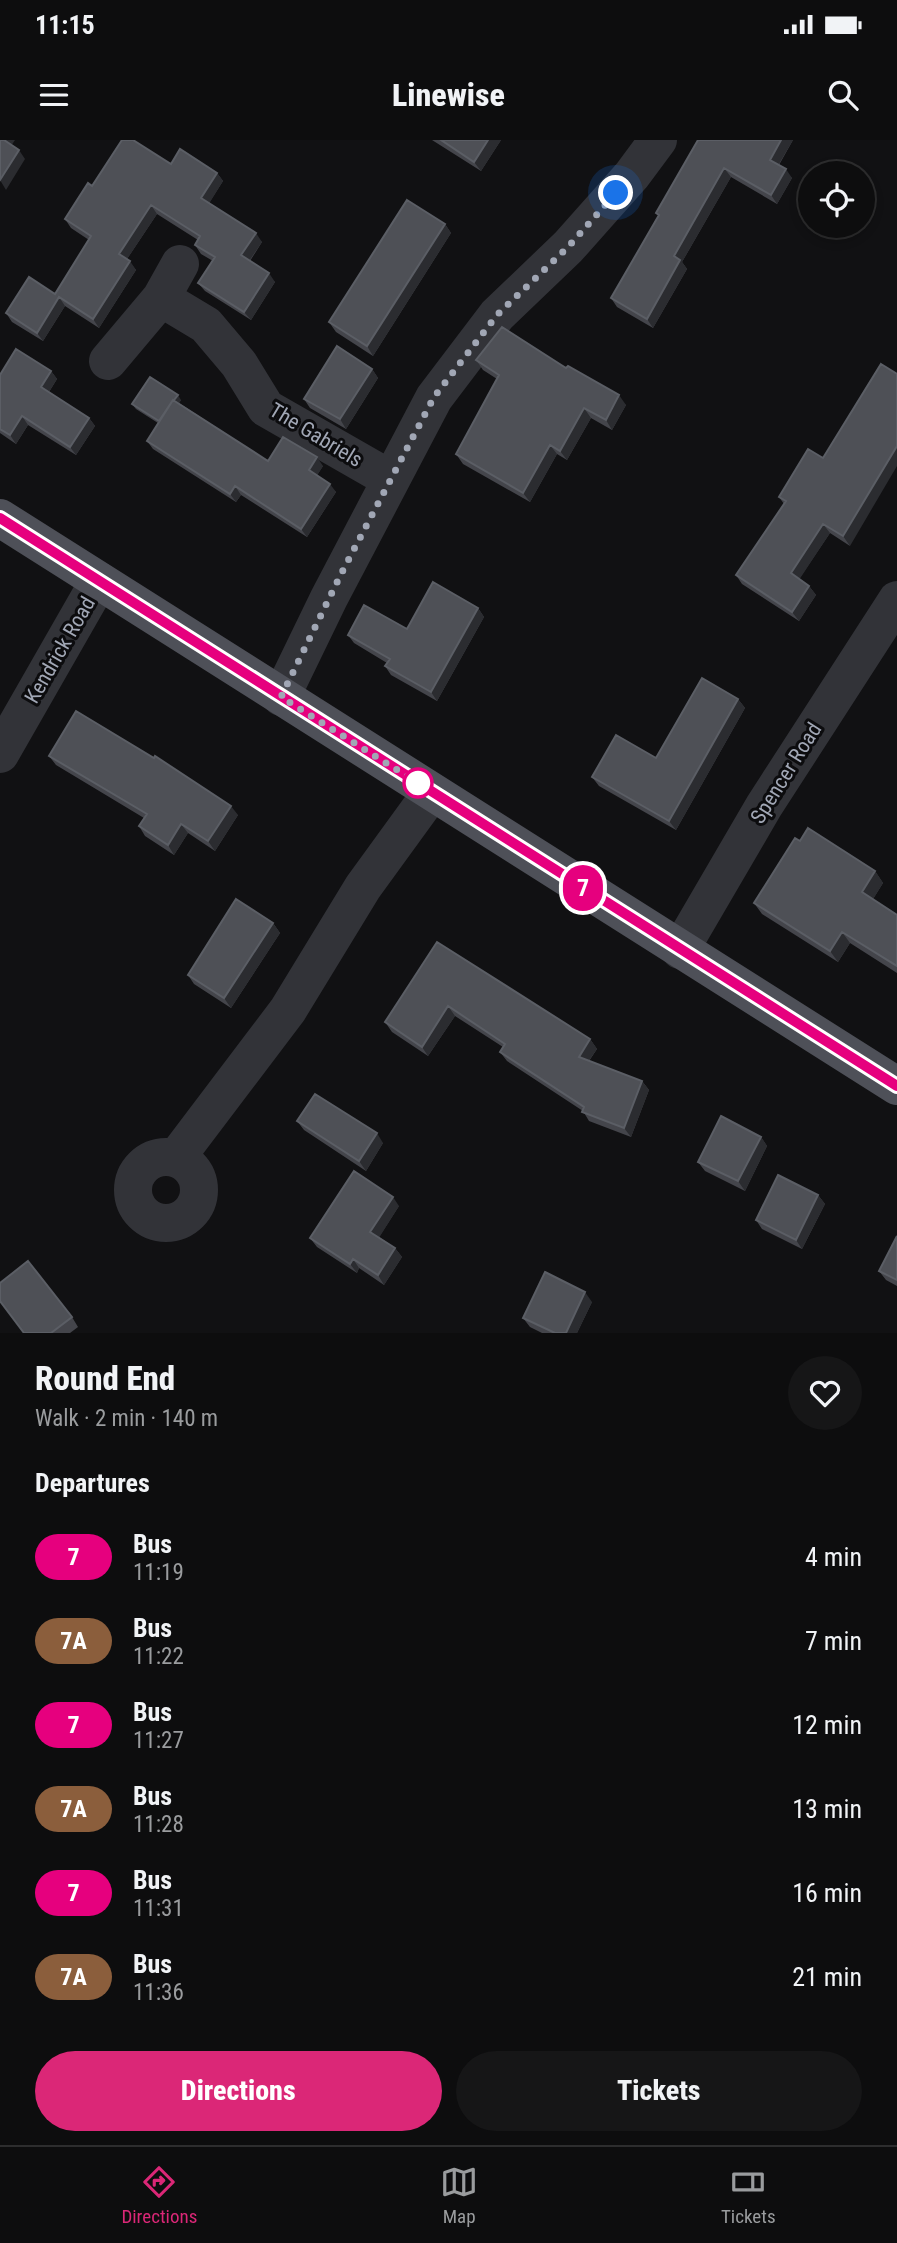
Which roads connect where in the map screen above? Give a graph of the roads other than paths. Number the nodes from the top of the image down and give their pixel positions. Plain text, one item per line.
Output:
1 (658, 140) edge
2 (180, 264) dead end
3 (161, 298) junction
4 (108, 361) dead end
5 (390, 479) junction
6 (0, 518) edge
7 (99, 581) junction
8 (897, 600) edge
9 (281, 697) junction
10 (0, 754) edge
11 (432, 792) junction
12 (680, 950) junction
13 (897, 1086) edge
14 (176, 1158) dead end

1 - 5 street
2 - 3 street
3 - 4 street
3 - 5 street, The Gabriels
5 - 9 street
6 - 7 main road
7 - 9 main road
7 - 10 street, Kendrick Road
8 - 12 street, Spencer Road
9 - 11 main road
11 - 12 main road
11 - 14 street
12 - 13 main road

